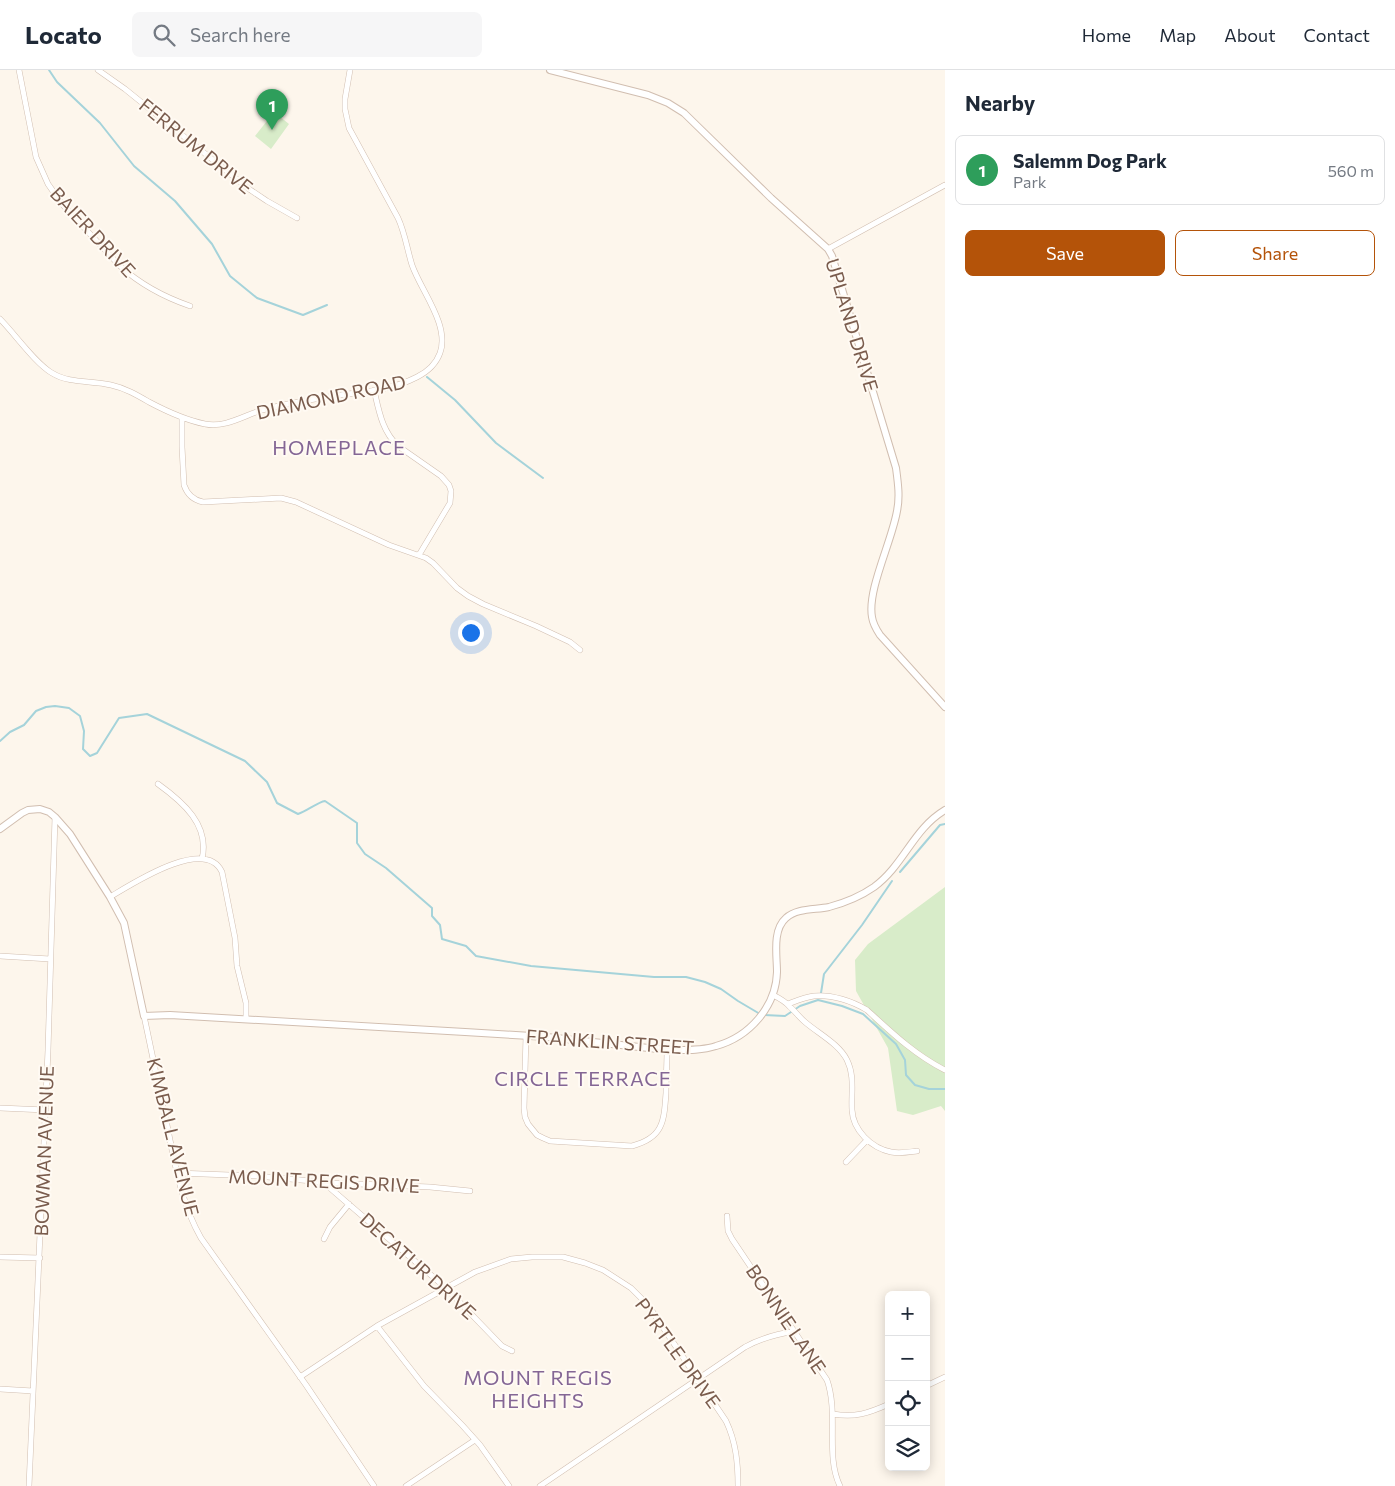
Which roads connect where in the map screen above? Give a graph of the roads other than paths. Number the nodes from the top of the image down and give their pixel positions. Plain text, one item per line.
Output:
1 (19, 70) edge
2 (98, 70) edge
3 (350, 70) edge
4 (550, 70) edge
5 (945, 185) edge
6 (297, 218) dead end
7 (828, 249) junction
8 (190, 306) dead end
9 (0, 319) edge
10 (374, 390) junction
11 (182, 417) junction
12 (419, 555) junction
13 (580, 650) dead end
14 (945, 707) edge
15 (158, 784) dead end
16 (945, 810) edge
17 (55, 817) junction
18 (0, 829) edge
19 (202, 859) junction
20 (110, 897) junction
21 (0, 956) edge
22 (50, 960) junction
23 (773, 995) junction
24 (789, 1006) junction
25 (144, 1016) junction
26 (246, 1020) junction
27 (526, 1036) junction
28 (667, 1050) junction
29 (945, 1070) edge
30 (0, 1108) edge
31 (46, 1110) junction
32 (867, 1140) junction
33 (917, 1151) dead end
34 (846, 1162) dead end
35 (178, 1173) junction
36 (323, 1182) junction
37 (470, 1191) dead end
38 (349, 1204) junction
39 (727, 1216) dead end
40 (324, 1239) dead end
41 (0, 1257) edge
42 (40, 1258) junction
43 (446, 1288) junction
44 (377, 1326) junction
45 (795, 1331) junction
46 (512, 1351) dead end
47 (300, 1377) junction
48 (945, 1377) edge
49 (698, 1379) junction
50 (930, 1384) edge
51 (0, 1389) edge
52 (33, 1391) junction
53 (885, 1406) edge
54 (833, 1414) junction
55 (475, 1440) junction
56 (29, 1486) edge
57 (374, 1486) edge
58 (406, 1486) edge
59 (508, 1486) edge
60 (540, 1486) edge
61 (738, 1486) edge
62 (840, 1486) edge

1 - 8 street, BAIER DRIVE
2 - 6 street, FERRUM DRIVE
3 - 10 street, DIAMOND ROAD
4 - 7 street, UPLAND DRIVE
5 - 7 street
7 - 14 street, UPLAND DRIVE
9 - 11 street, DIAMOND ROAD
10 - 11 street, DIAMOND ROAD
10 - 12 street
11 - 12 street
12 - 13 street
15 - 19 street
16 - 23 street, FRANKLIN STREET
17 - 18 street
17 - 20 street, KIMBALL AVENUE
17 - 22 street, BOWMAN AVENUE
19 - 20 street
19 - 26 street
20 - 25 street, KIMBALL AVENUE
21 - 22 street
22 - 31 street, BOWMAN AVENUE
23 - 24 street
23 - 28 street, FRANKLIN STREET
24 - 29 street
24 - 32 street
25 - 26 street, FRANKLIN STREET
25 - 35 street, KIMBALL AVENUE
26 - 27 street, FRANKLIN STREET
27 - 28 street, FRANKLIN STREET
27 - 28 street
30 - 31 street
31 - 42 street, BOWMAN AVENUE
32 - 33 street
32 - 34 street
35 - 36 street, MOUNT REGIS DRIVE
35 - 47 street, KIMBALL AVENUE
36 - 37 street, MOUNT REGIS DRIVE
36 - 38 street, DECATUR DRIVE
38 - 40 street
38 - 43 street, DECATUR DRIVE
39 - 45 street, BONNIE LANE
41 - 42 street
42 - 52 street, BOWMAN AVENUE
43 - 44 street, PYRTLE DRIVE
43 - 46 street, DECATUR DRIVE
43 - 49 street, PYRTLE DRIVE
44 - 47 street, PYRTLE DRIVE
44 - 55 street
45 - 49 street
45 - 54 street, BONNIE LANE
47 - 57 street, KIMBALL AVENUE
48 - 50 street
49 - 60 street
49 - 61 street, PYRTLE DRIVE
51 - 52 street
52 - 56 street, BOWMAN AVENUE
53 - 54 street
54 - 62 street, BONNIE LANE
55 - 58 street
55 - 59 street

